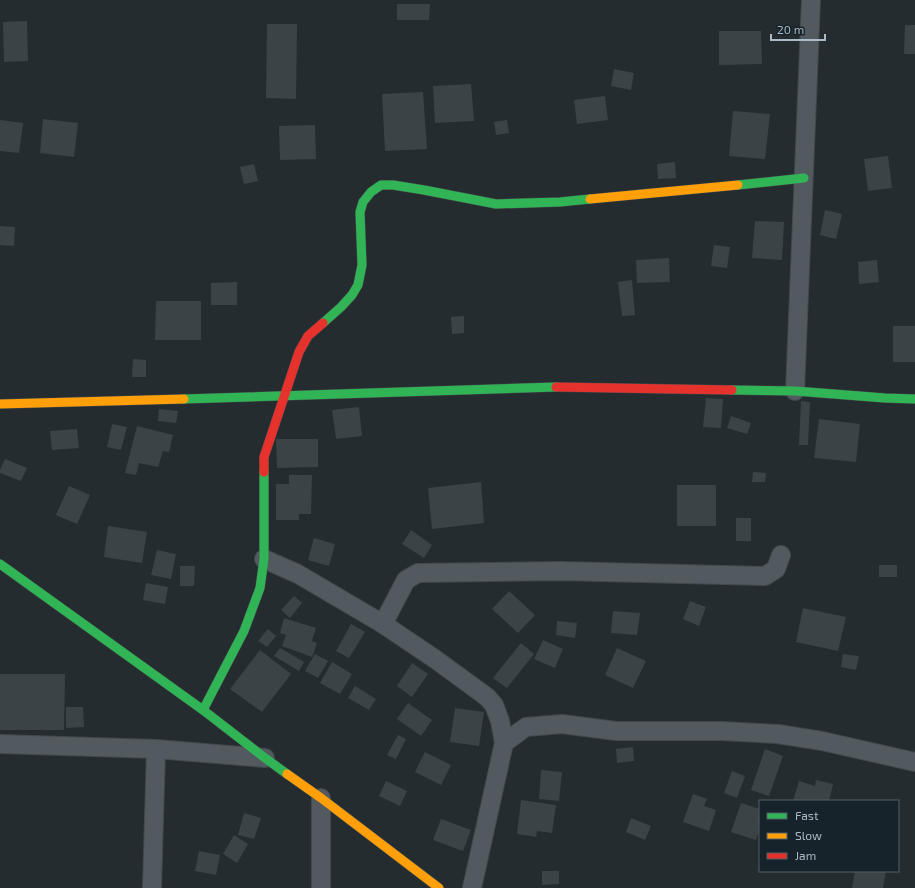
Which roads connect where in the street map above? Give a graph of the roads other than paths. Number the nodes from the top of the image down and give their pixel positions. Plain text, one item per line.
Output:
1 (811, 0) edge
2 (804, 178) junction
3 (795, 391) junction
4 (284, 396) junction
5 (915, 399) edge
6 (0, 404) edge
7 (782, 555) dead end
8 (264, 559) junction
9 (0, 564) edge
10 (384, 624) junction
11 (203, 710) junction
12 (504, 743) junction
13 (0, 744) edge
14 (156, 749) junction
15 (265, 758) junction
16 (914, 762) edge
17 (321, 798) junction
18 (152, 888) edge
19 (321, 888) edge
20 (439, 888) edge
21 (472, 888) edge

1 - 2 street
2 - 3 street
2 - 4 street
3 - 4 street
3 - 5 street
4 - 6 street
4 - 8 street
7 - 10 street
8 - 10 street
8 - 11 street
9 - 11 street
10 - 12 street
11 - 15 street
12 - 16 street
12 - 21 street
13 - 14 street
14 - 15 street
14 - 18 street
15 - 17 street
17 - 19 street
17 - 20 street

